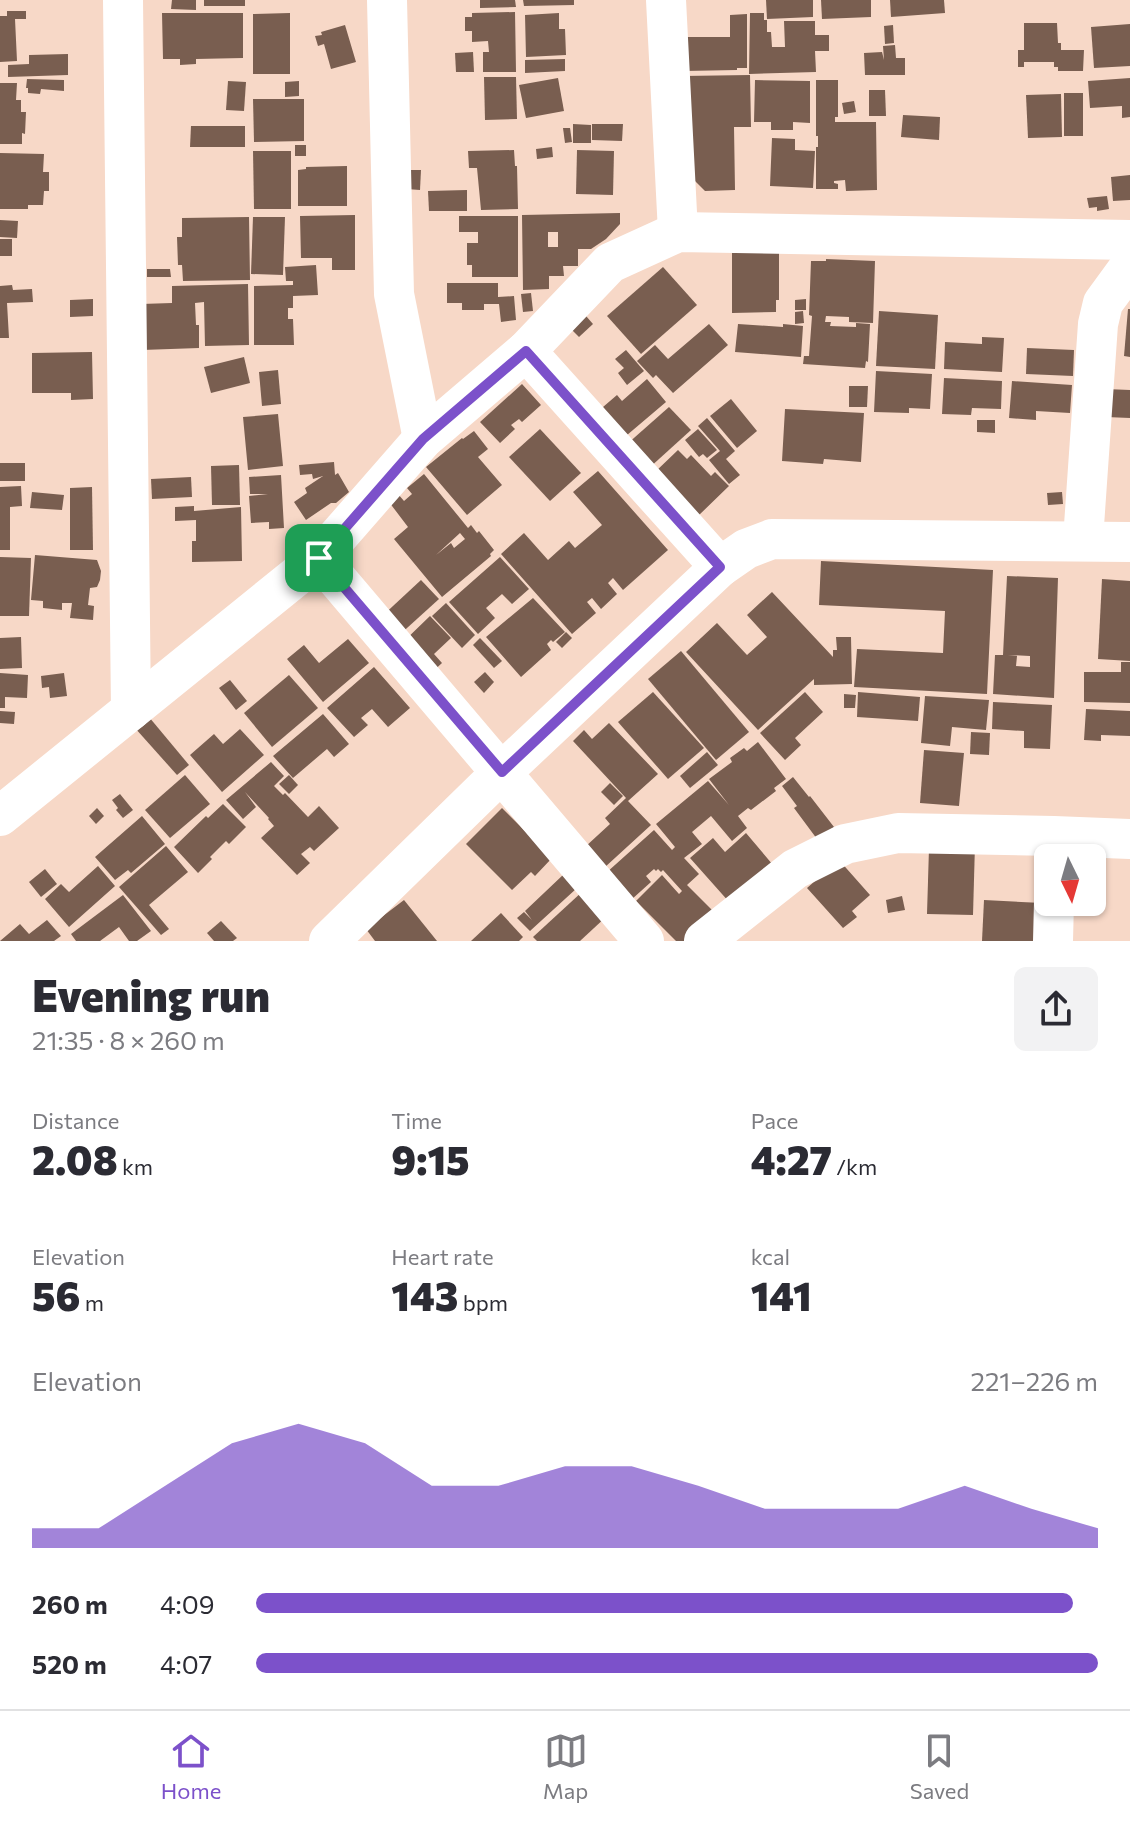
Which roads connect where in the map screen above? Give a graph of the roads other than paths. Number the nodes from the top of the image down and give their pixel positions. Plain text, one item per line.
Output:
1 (123, 0) edge
2 (387, 0) edge
3 (666, 0) edge
4 (678, 232) junction
5 (1130, 240) edge
6 (1130, 266) edge
7 (526, 351) junction
8 (423, 439) junction
9 (1083, 540) junction
10 (1130, 542) edge
11 (319, 558) junction
12 (720, 567) junction
13 (131, 710) junction
14 (502, 772) junction
15 (0, 816) edge
16 (1130, 839) edge
17 (1082, 844) edge
18 (1034, 845) edge
19 (1054, 916) edge
20 (329, 941) edge
21 (644, 941) edge
22 (704, 941) edge
23 (1053, 941) edge

1 - 13 street
2 - 8 street
3 - 4 street
4 - 5 street
4 - 7 street
6 - 9 street
7 - 8 street
7 - 12 street
8 - 11 street
9 - 10 street
9 - 12 street
11 - 13 street
11 - 14 street
12 - 14 street
13 - 15 street
14 - 20 street
14 - 21 street
16 - 17 street
18 - 22 street
19 - 23 street

